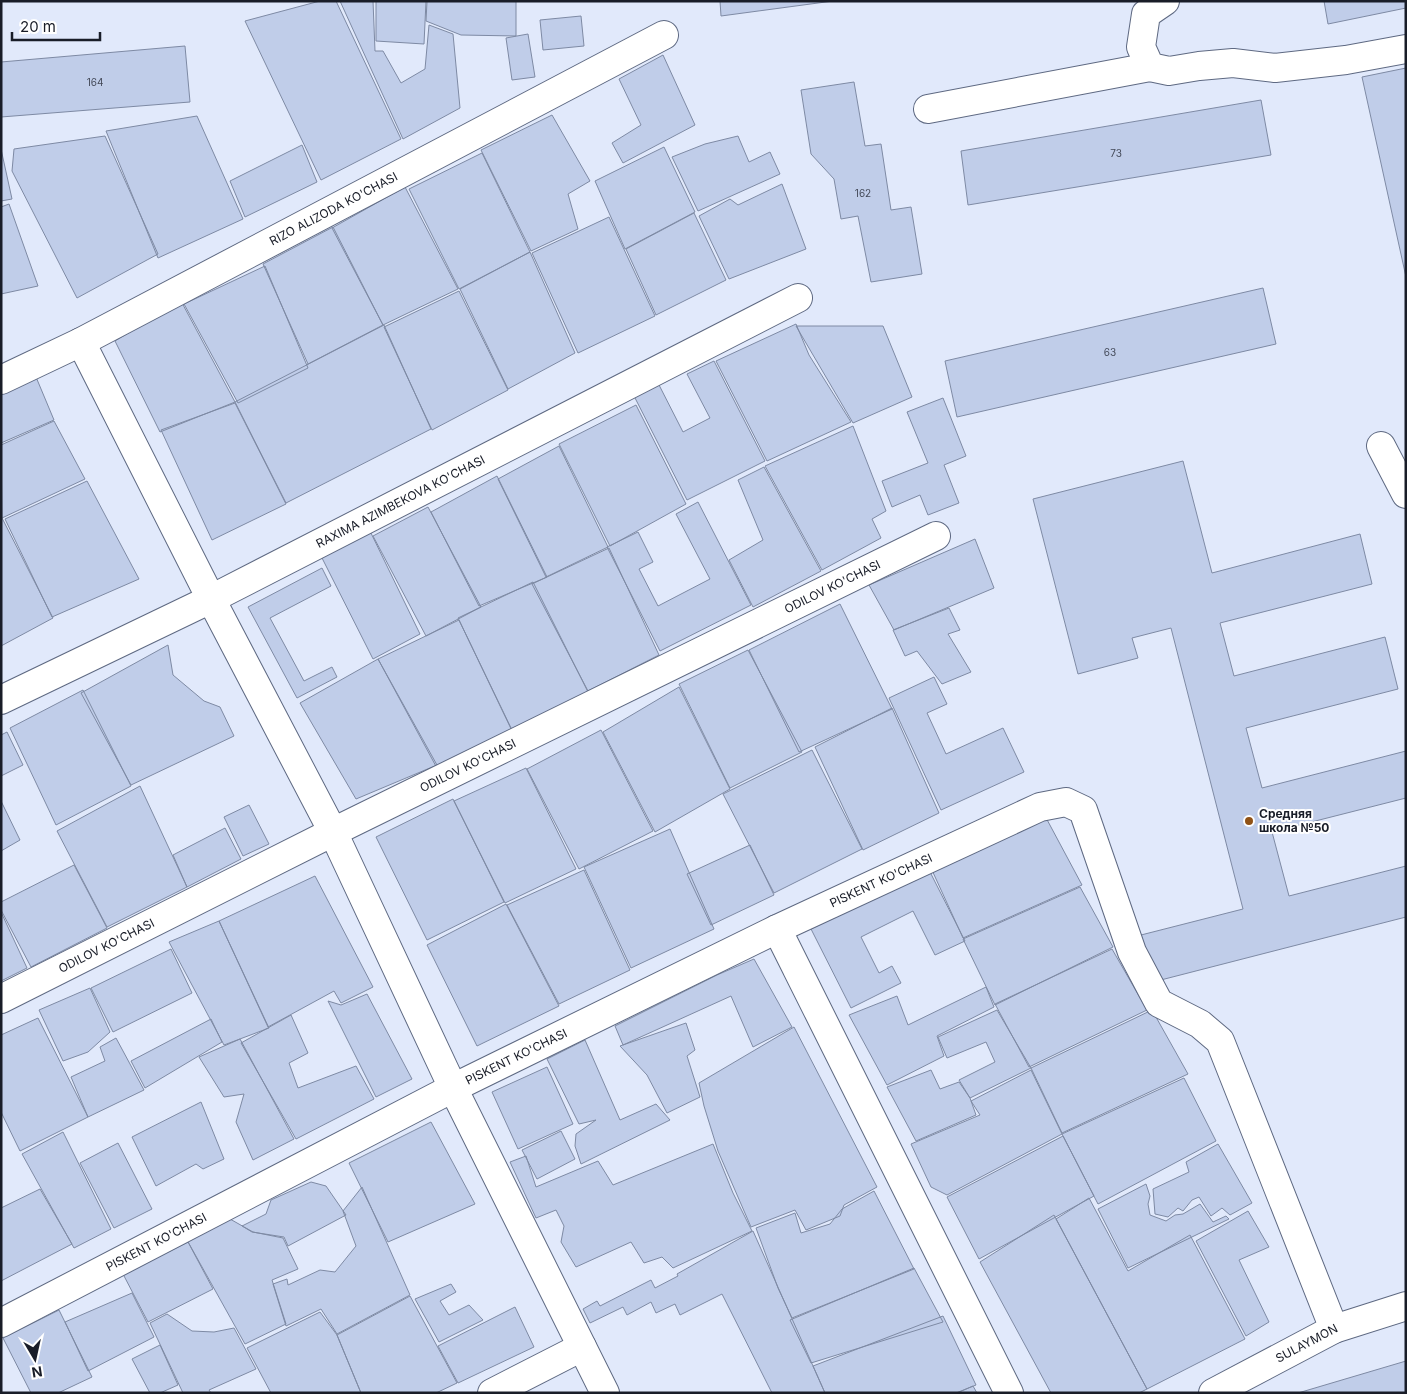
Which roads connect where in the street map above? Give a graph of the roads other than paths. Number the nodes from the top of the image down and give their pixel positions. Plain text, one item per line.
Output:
1 (1165, 1) edge
2 (664, 35) dead end
3 (1406, 49) edge
4 (1150, 67) junction
5 (928, 109) dead end
6 (798, 298) dead end
7 (81, 342) junction
8 (1, 380) edge
9 (1381, 446) dead end
10 (1406, 494) edge
11 (936, 536) dead end
12 (211, 599) junction
13 (1, 700) edge
14 (333, 832) junction
15 (777, 929) junction
16 (1, 999) edge
17 (453, 1088) junction
18 (1406, 1306) edge
19 (1, 1323) edge
20 (1334, 1329) junction
21 (582, 1347) junction
22 (492, 1393) edge
23 (605, 1393) edge
24 (1009, 1393) edge
25 (1213, 1393) edge

1 - 4 street
2 - 7 street, RIZO ALIZODA KO'CHASI
3 - 4 street
4 - 5 street
6 - 12 street, RAXIMA AZIMBEKOVA KO'CHASI
7 - 8 street, RIZO ALIZODA KO'CHASI
7 - 12 street
9 - 10 street
11 - 14 street, ODILOV KO'CHASI
12 - 13 street, RAXIMA AZIMBEKOVA KO'CHASI
12 - 14 street
14 - 16 street, ODILOV KO'CHASI
14 - 17 street
15 - 17 street, PISKENT KO'CHASI
15 - 20 street, PISKENT KO'CHASI
15 - 24 street
17 - 19 street, PISKENT KO'CHASI
17 - 21 street
18 - 20 street, SULAYMON
20 - 25 street, SULAYMON
21 - 22 street
21 - 23 street

